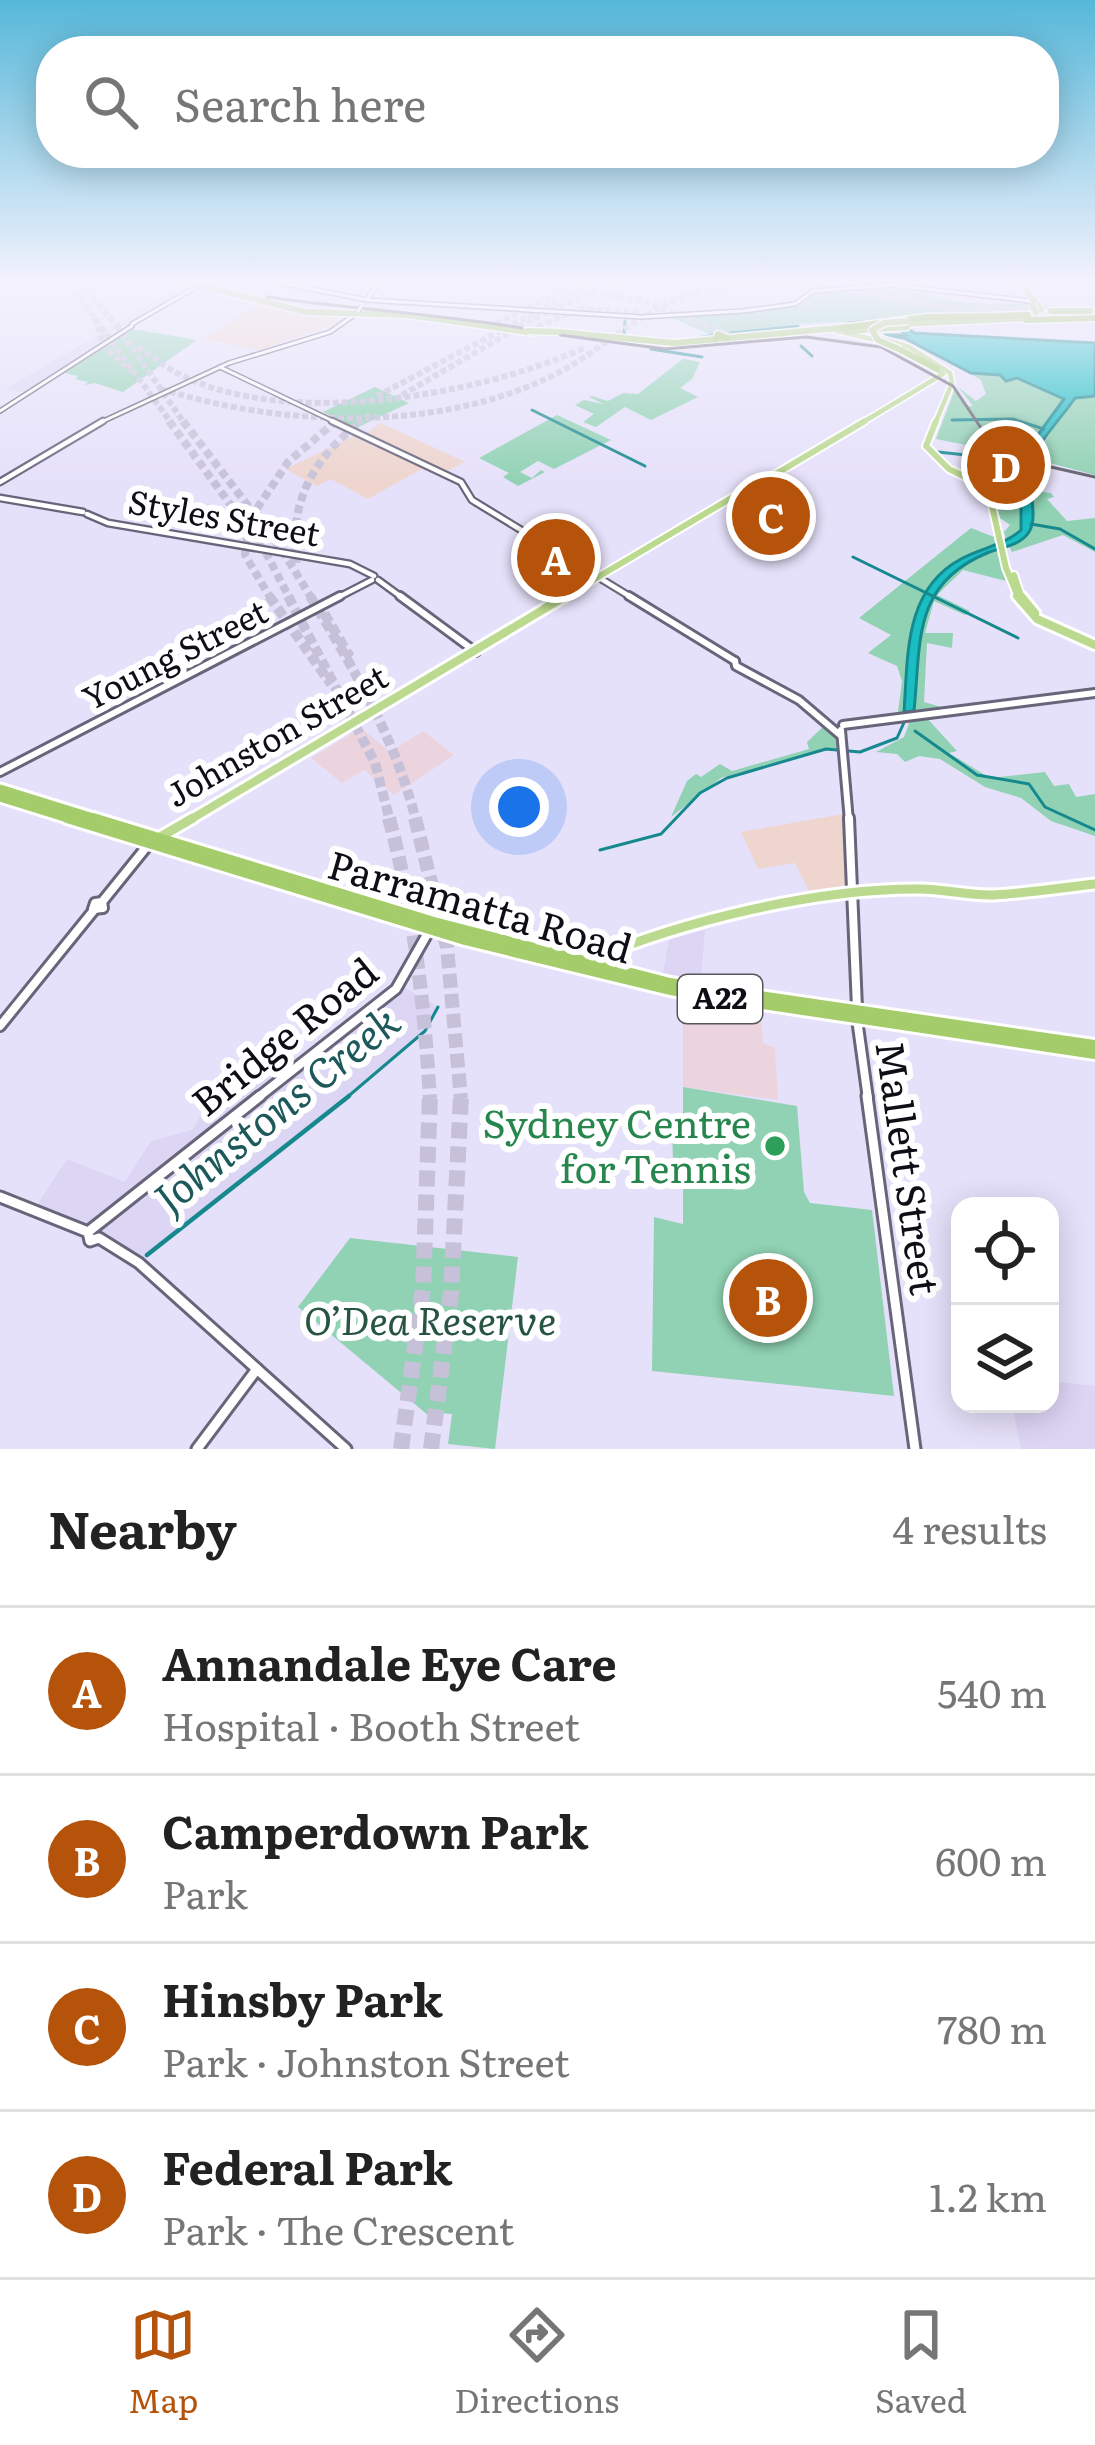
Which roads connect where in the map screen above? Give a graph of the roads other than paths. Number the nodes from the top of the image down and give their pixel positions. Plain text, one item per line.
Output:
1 (94, 351) edge
2 (271, 351) edge
3 (902, 351) edge
4 (907, 351) edge
5 (917, 351) edge
6 (220, 367) junction
7 (941, 375) junction
8 (948, 390) junction
9 (0, 411) edge
10 (0, 482) edge
11 (0, 498) edge
12 (598, 577) junction
13 (375, 579) junction
14 (1095, 644) edge
15 (474, 651) junction
16 (1095, 693) edge
17 (839, 731) junction
18 (0, 772) edge
19 (0, 793) edge
20 (155, 840) junction
21 (1095, 884) edge
22 (855, 893) junction
23 (432, 926) junction
24 (609, 951) junction
25 (587, 965) junction
26 (605, 965) junction
27 (857, 1015) junction
28 (0, 1026) edge
29 (1095, 1045) edge
30 (1095, 1054) edge
31 (0, 1197) edge
32 (96, 1233) junction
33 (257, 1369) junction
34 (196, 1449) edge
35 (346, 1449) edge
36 (915, 1449) edge

1 - 9 main road
2 - 6 main road
3 - 7 highway, bridge
4 - 7 main road
5 - 7 main road
6 - 10 main road
6 - 12 main road
7 - 8 main road
7 - 8 main road
7 - 12 main road, Johnston Street
8 - 14 main road
11 - 13 main road, Styles Street
12 - 15 main road, Johnston Street
12 - 17 main road
13 - 15 main road, Styles Street
13 - 18 main road, Young Street
15 - 20 main road, Johnston Street
16 - 17 main road
17 - 22 main road, Mallett Street
19 - 20 highway, Parramatta Road / A22
20 - 23 highway, Parramatta Road / A22
20 - 28 main road
21 - 22 main road
22 - 24 main road
22 - 27 main road, Mallett Street
23 - 25 highway, Parramatta Road / A22
23 - 32 main road, Bridge Road
24 - 25 main road
24 - 26 highway
25 - 26 highway, Parramatta Road / A22
25 - 27 highway, Parramatta Road / A22
26 - 27 highway, Parramatta Road / A22
27 - 29 highway, Parramatta Road / A22
27 - 30 highway, Parramatta Road / A22
27 - 36 main road, Mallett Street
31 - 32 main road
32 - 33 main road
33 - 34 main road
33 - 35 main road

